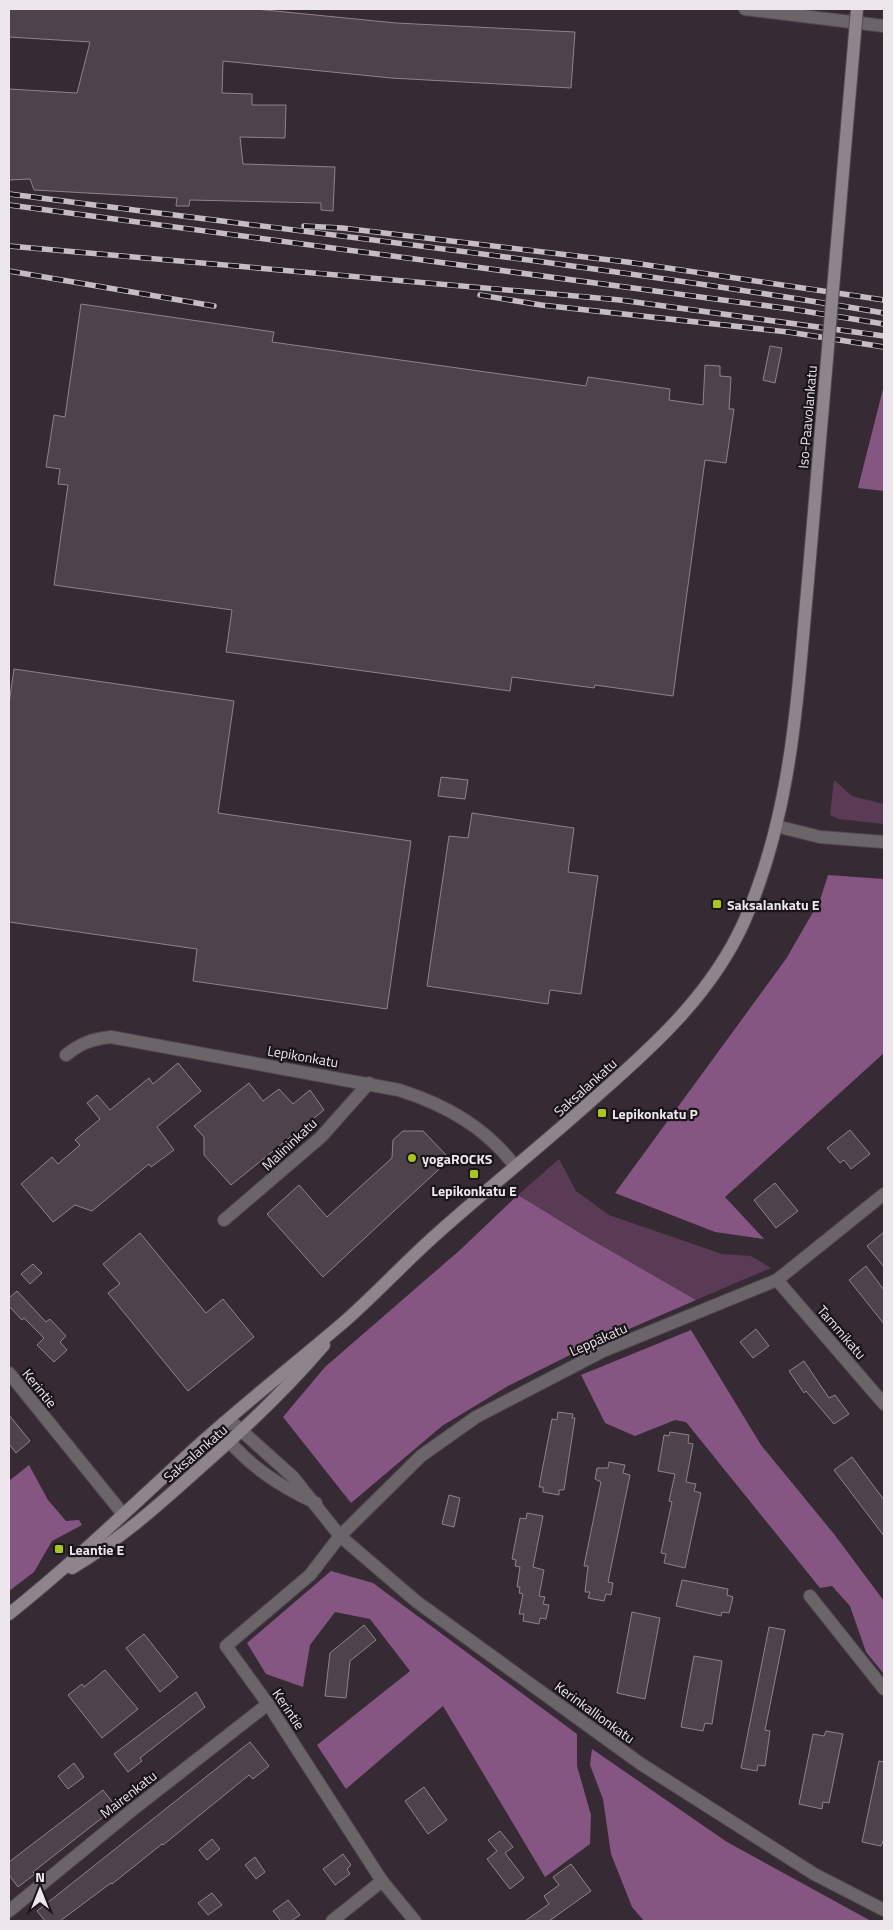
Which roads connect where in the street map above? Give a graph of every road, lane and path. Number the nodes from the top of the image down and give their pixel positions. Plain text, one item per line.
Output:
1 (745, 9) edge
2 (857, 9) edge
3 (884, 26) edge
4 (776, 826) junction
5 (884, 842) edge
6 (66, 1055) dead end
7 (369, 1083) junction
8 (515, 1166) junction
9 (884, 1194) edge
10 (224, 1220) dead end
11 (777, 1280) junction
12 (345, 1321) junction
13 (9, 1373) edge
14 (884, 1404) edge
15 (223, 1423) junction
16 (242, 1431) junction
17 (230, 1442) junction
18 (316, 1503) junction
19 (123, 1514) junction
20 (340, 1536) junction
21 (45, 1585) junction
22 (810, 1596) dead end
23 (9, 1614) edge
24 (884, 1689) edge
25 (268, 1704) junction
26 (382, 1881) junction
27 (884, 1910) edge
28 (9, 1911) edge
29 (332, 1921) edge
30 (415, 1921) edge

1 - 3 street
2 - 4 main road, Iso-Paavolankatu, bridge
4 - 5 street
4 - 8 main road, Saksalankatu
6 - 7 street, Lepikonkatu
7 - 8 street, Lepikonkatu
7 - 10 street, Malininkatu
8 - 12 main road, Saksalankatu
9 - 11 street, Leppäkatu
11 - 14 street, Tammikatu
11 - 20 street, Leppäkatu
12 - 15 main road, Saksalankatu
12 - 16 main road, Saksalankatu
13 - 19 street, Kerintie
15 - 16 street, Kerinkallionkatu
15 - 17 street, Kerinkallionkatu
15 - 19 main road, Saksalankatu
16 - 17 main road, Saksalankatu
16 - 18 street, Kerinkallionkatu
17 - 18 street, Kerinkallionkatu
17 - 21 main road, Saksalankatu
18 - 20 street, Kerinkallionkatu
19 - 21 main road, Saksalankatu
20 - 25 street, Kerintie
20 - 27 street, Kerinkallionkatu
21 - 23 main road, Saksalankatu
22 - 24 street
25 - 26 street, Kerintie
25 - 28 street, Mairenkatu
26 - 29 street
26 - 30 street, Kerintie

